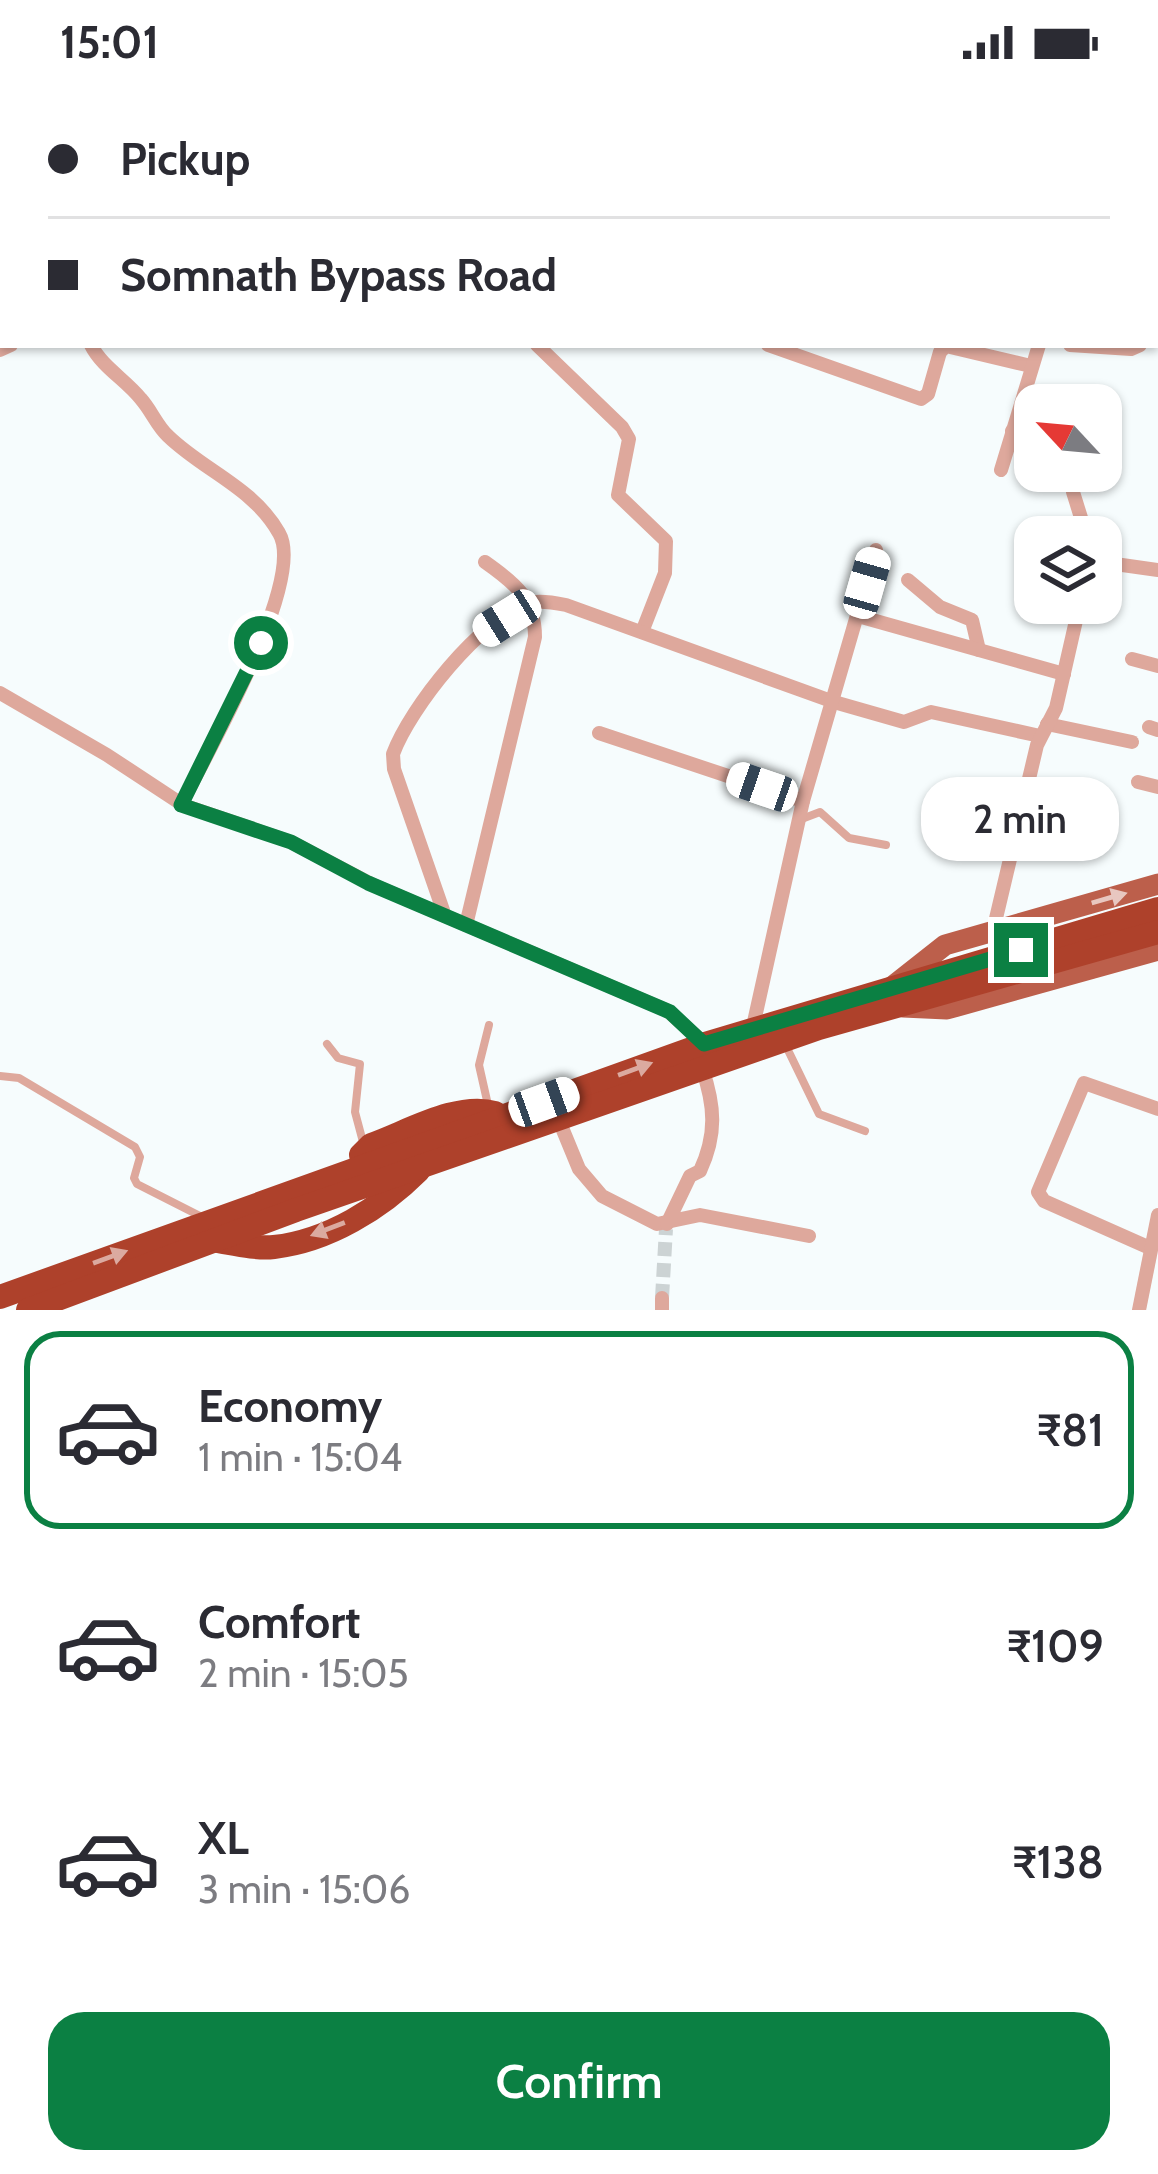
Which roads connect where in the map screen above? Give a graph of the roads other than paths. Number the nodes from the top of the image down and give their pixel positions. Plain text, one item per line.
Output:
1 (94, 348) edge
2 (540, 348) edge
3 (776, 348) edge
4 (942, 348) edge
5 (957, 348) edge
6 (1038, 348) edge
7 (1031, 366) junction
8 (1012, 430) joint
9 (1000, 470) dead end
10 (876, 550) dead end
11 (485, 562) dead end
12 (1122, 565) edge
13 (1158, 570) edge
14 (908, 580) dead end
15 (530, 603) junction
16 (858, 616) junction
17 (1075, 624) edge
18 (642, 632) junction
19 (979, 650) junction
20 (1132, 659) dead end
21 (1158, 666) edge
22 (1064, 674) junction
23 (0, 693) edge
24 (834, 702) junction
25 (1044, 730) junction
26 (599, 733) dead end
27 (1132, 742) dead end
28 (1138, 782) dead end
29 (1158, 787) edge
30 (802, 801) junction
31 (181, 805) junction
32 (798, 820) junction
33 (886, 844) dead end
34 (1158, 884) edge
35 (1158, 909) edge
36 (445, 916) junction
37 (466, 925) junction
38 (993, 931) junction
39 (1158, 932) edge
40 (1158, 950) edge
41 (949, 981) junction
42 (890, 998) junction
43 (489, 1025) dead end
44 (752, 1031) junction
45 (783, 1040) junction
46 (327, 1044) dead end
47 (703, 1056) junction
48 (0, 1076) edge
49 (1158, 1109) edge
50 (497, 1114) junction
51 (558, 1118) junction
52 (865, 1131) dead end
53 (360, 1159) junction
54 (1158, 1215) edge
55 (667, 1227) junction
56 (212, 1230) junction
57 (809, 1236) dead end
58 (1150, 1248) junction
59 (0, 1298) edge
60 (28, 1310) edge
61 (1139, 1310) edge

1 - 31 street
2 - 18 street
3 - 4 street
5 - 7 street
6 - 7 street
7 - 8 street
8 - 9 street
10 - 16 street
11 - 15 street
12 - 13 street
14 - 19 street
15 - 18 street
15 - 36 street
15 - 37 street
16 - 19 street
16 - 24 street
17 - 22 street
18 - 24 street
19 - 22 street
20 - 21 street
22 - 25 street
23 - 31 street
24 - 25 street
24 - 30 street
25 - 27 street
25 - 38 street
26 - 30 street
28 - 29 street
30 - 32 street
31 - 36 street
32 - 33 lane
32 - 44 street
38 -> 34 main road
35 - 41 highway
36 - 37 street
37 - 47 street
38 - 42 main road
39 - 41 highway
40 - 42 main road
41 - 42 highway
42 - 44 highway
42 - 45 highway
43 - 50 lane
44 - 47 highway
45 - 47 highway
45 - 52 lane
46 - 53 lane
50 -> 47 highway
47 - 51 highway
47 - 55 street
48 - 56 lane
49 - 58 street
50 - 53 highway
51 - 55 street
51 -> 56 highway
53 - 56 highway
54 - 58 street
55 - 57 street
59 -> 56 highway
56 - 60 highway
58 - 61 street

